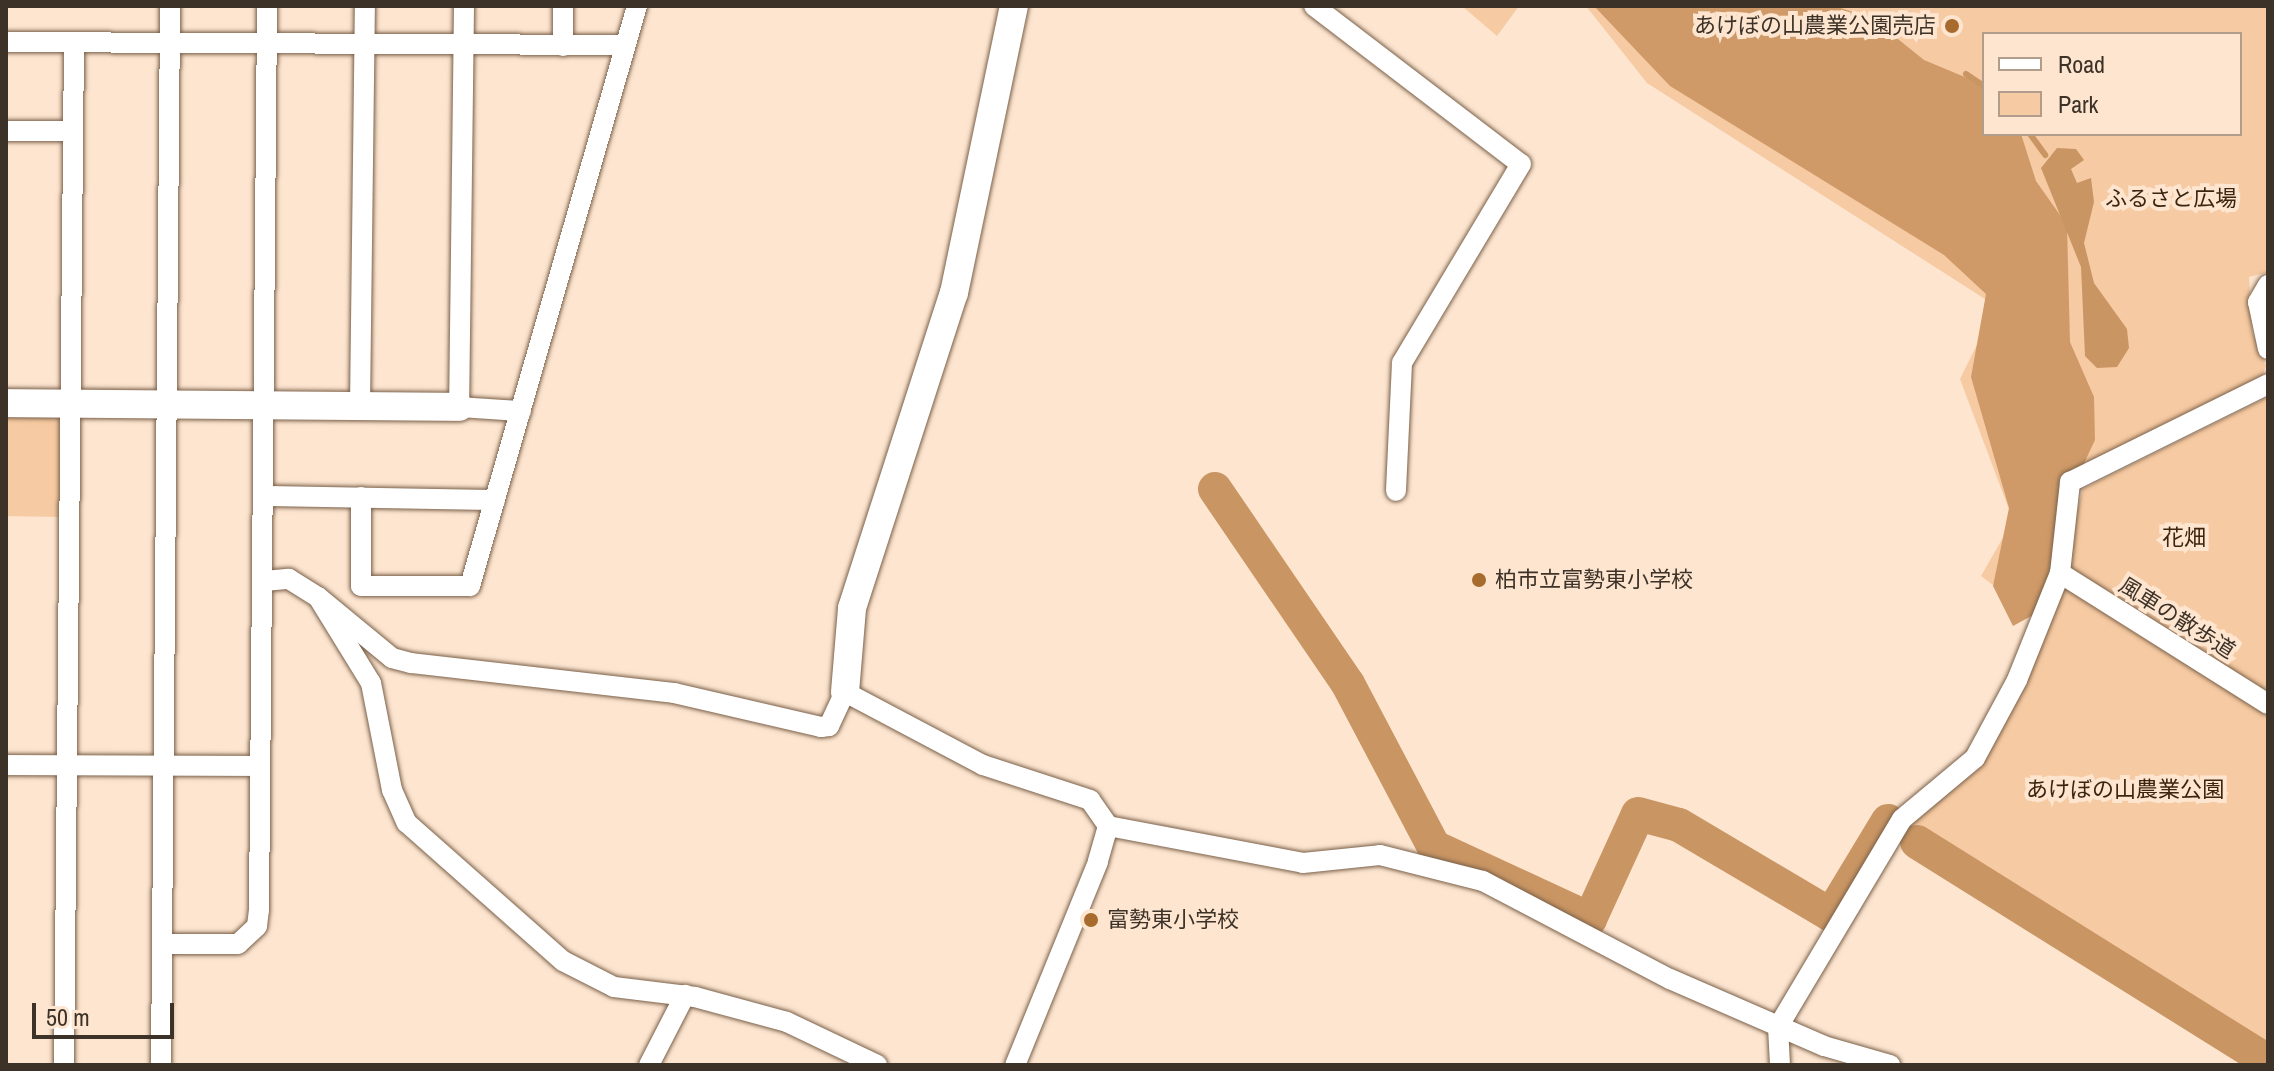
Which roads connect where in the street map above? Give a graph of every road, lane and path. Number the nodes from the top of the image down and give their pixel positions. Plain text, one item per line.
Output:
1 (170, 6) edge
2 (267, 6) edge
3 (365, 6) edge
4 (464, 6) edge
5 (563, 6) edge
6 (637, 6) edge
7 (1014, 6) edge
8 (1314, 6) edge
9 (6, 42) edge
10 (74, 43) junction
11 (170, 43) junction
12 (267, 44) junction
13 (364, 45) junction
14 (625, 45) junction
15 (464, 46) junction
16 (563, 46) junction
17 (6, 131) edge
18 (73, 131) junction
19 (2268, 285) edge
20 (2268, 349) edge
21 (2268, 384) edge
22 (6, 403) edge
23 (71, 404) junction
24 (168, 405) junction
25 (264, 406) junction
26 (360, 406) junction
27 (459, 407) junction
28 (521, 411) junction
29 (1396, 491) dead end
30 (264, 496) junction
31 (361, 497) junction
32 (495, 500) junction
33 (2060, 573) junction
34 (264, 581) junction
35 (318, 597) junction
36 (845, 692) junction
37 (2268, 704) edge
38 (6, 765) edge
39 (68, 765) junction
40 (164, 765) junction
41 (260, 766) junction
42 (1108, 826) junction
43 (163, 944) junction
44 (685, 995) junction
45 (1778, 1027) junction
46 (64, 1065) edge
47 (161, 1065) edge
48 (649, 1065) edge
49 (877, 1065) edge
50 (1015, 1065) edge
51 (1780, 1065) edge
52 (1890, 1065) edge

1 - 11 street
2 - 12 street
3 - 13 street
4 - 15 street
5 - 16 street
6 - 14 street
7 - 36 street
8 - 29 street
9 - 10 street
10 - 11 street
10 - 18 street
11 - 12 street
11 - 24 street
12 - 13 street
12 - 25 street
13 - 15 street
13 - 26 street
14 - 16 street
14 - 28 street
15 - 16 street
15 - 27 street
17 - 18 street
18 - 23 street
19 - 20 street
21 - 33 street
22 - 23 street
23 - 24 street
23 - 39 street
24 - 25 street
24 - 40 street
25 - 26 street
25 - 30 street
26 - 27 street
27 - 28 street
28 - 32 street
30 - 31 street
30 - 34 street
31 - 32 street
31 - 32 street
33 - 37 street, 風車の散歩道
33 - 45 street
34 - 35 street
34 - 41 street
35 - 36 street
35 - 44 street
36 - 42 street
38 - 39 street
39 - 40 street
39 - 46 street
40 - 41 street
40 - 43 street
41 - 43 street
42 - 45 street
42 - 50 street
43 - 47 street
44 - 48 street
44 - 49 street
45 - 51 street
45 - 52 street

